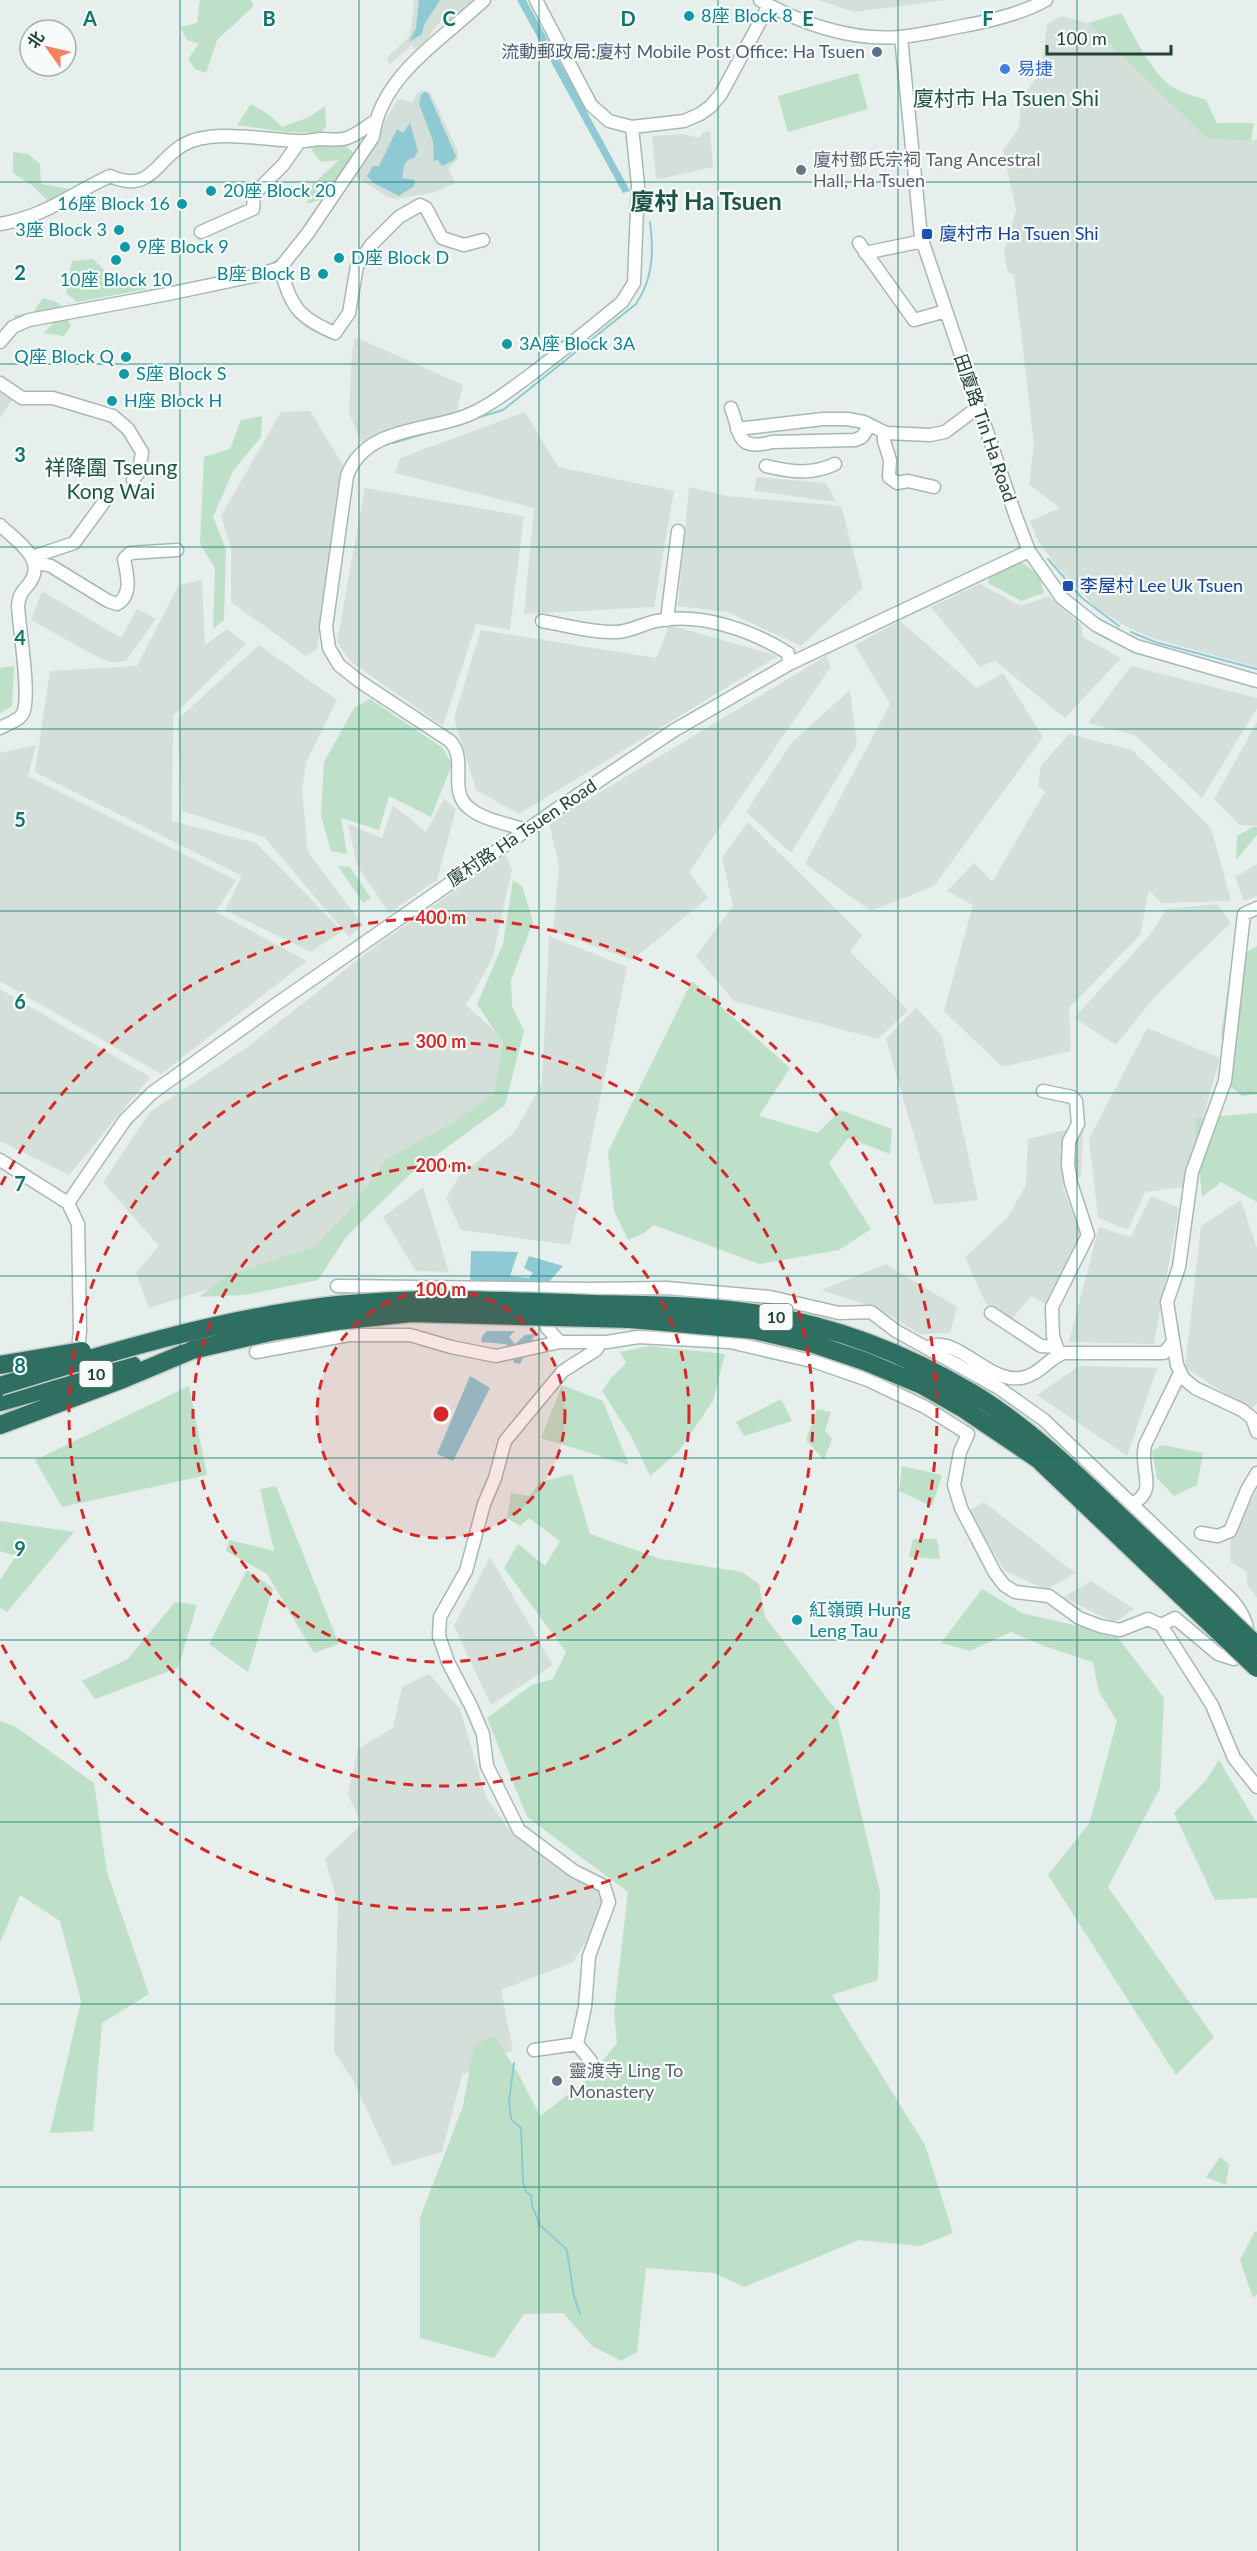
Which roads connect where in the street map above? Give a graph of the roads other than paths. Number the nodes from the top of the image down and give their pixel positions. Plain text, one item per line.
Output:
1 (484, 0) edge
2 (536, 0) edge
3 (1046, 0) edge
4 (765, 3) edge
5 (901, 37) junction
6 (375, 121) junction
7 (632, 127) junction
8 (300, 141) junction
9 (0, 224) edge
10 (201, 232) dead end
11 (483, 240) dead end
12 (923, 241) junction
13 (280, 268) junction
14 (946, 312) junction
15 (0, 342) edge
16 (0, 383) edge
17 (731, 408) dead end
18 (977, 408) junction
19 (870, 425) junction
20 (737, 429) junction
21 (884, 432) junction
22 (762, 445) junction
23 (835, 464) dead end
24 (133, 480) dead end
25 (934, 487) dead end
26 (104, 502) dead end
27 (0, 525) edge
28 (678, 531) dead end
29 (177, 550) dead end
30 (1029, 551) junction
31 (33, 559) junction
32 (667, 620) junction
33 (542, 621) dead end
34 (789, 664) junction
35 (1257, 681) edge
36 (0, 728) edge
37 (526, 830) junction
38 (1257, 908) edge
39 (1042, 1090) dead end
40 (0, 1160) edge
41 (68, 1203) junction
42 (337, 1286) dead end
43 (551, 1289) junction
44 (992, 1313) dead end
45 (190, 1341) junction
46 (560, 1342) junction
47 (601, 1342) junction
48 (1173, 1342) junction
49 (928, 1347) junction
50 (1058, 1351) junction
51 (256, 1352) dead end
52 (0, 1365) edge
53 (1180, 1373) junction
54 (0, 1386) edge
55 (0, 1393) edge
56 (0, 1401) edge
57 (1254, 1415) edge
58 (0, 1425) edge
59 (1257, 1432) edge
60 (1257, 1473) edge
61 (1131, 1504) junction
62 (1201, 1533) dead end
63 (1161, 1625) junction
64 (1257, 1646) edge
65 (1257, 1668) edge
66 (1257, 1787) edge
67 (577, 2044) junction
68 (534, 2050) dead end
69 (591, 2061) dead end

1 - 6 street
2 - 7 street
3 - 5 street
4 - 5 street
4 - 7 street
5 - 12 street, 田廈路 Tin Ha Road
6 - 8 street
6 - 13 street
7 - 37 street
8 - 9 street
8 - 10 street
11 - 13 street
12 - 14 street, 田廈路 Tin Ha Road
12 - 14 street
13 - 15 street
14 - 18 street, 田廈路 Tin Ha Road
16 - 24 street
17 - 20 street
18 - 21 street
18 - 30 street, 田廈路 Tin Ha Road
19 - 20 street
19 - 21 street
19 - 22 street
20 - 22 street
21 - 25 street
22 - 23 street
26 - 31 street
27 - 31 street
28 - 32 street
29 - 31 street
30 - 34 street, 廈村路 Ha Tsuen Road
30 - 35 street, 田廈路 Tin Ha Road
31 - 36 street
32 - 33 street
32 - 34 street
34 - 37 street, 廈村路 Ha Tsuen Road
37 - 41 street, 廈村路 Ha Tsuen Road
38 - 48 street
39 - 50 street
40 - 41 street
41 - 55 street
42 - 43 street
43 - 46 street
43 - 49 street
44 - 50 street
45 - 52 highway, bridge
45 - 54 highway, 10, bridge
45 - 56 highway, 10
45 - 58 highway
45 - 64 highway, 10, bridge
45 - 65 highway, 10, bridge
46 - 47 street
46 - 51 street
47 - 63 street
47 - 67 street
48 - 50 street
48 - 53 street
49 - 50 street
49 - 61 street
53 - 57 street
53 - 61 street
57 - 59 street
60 - 62 street
61 - 63 street
63 - 66 street
67 - 68 street
67 - 69 street

